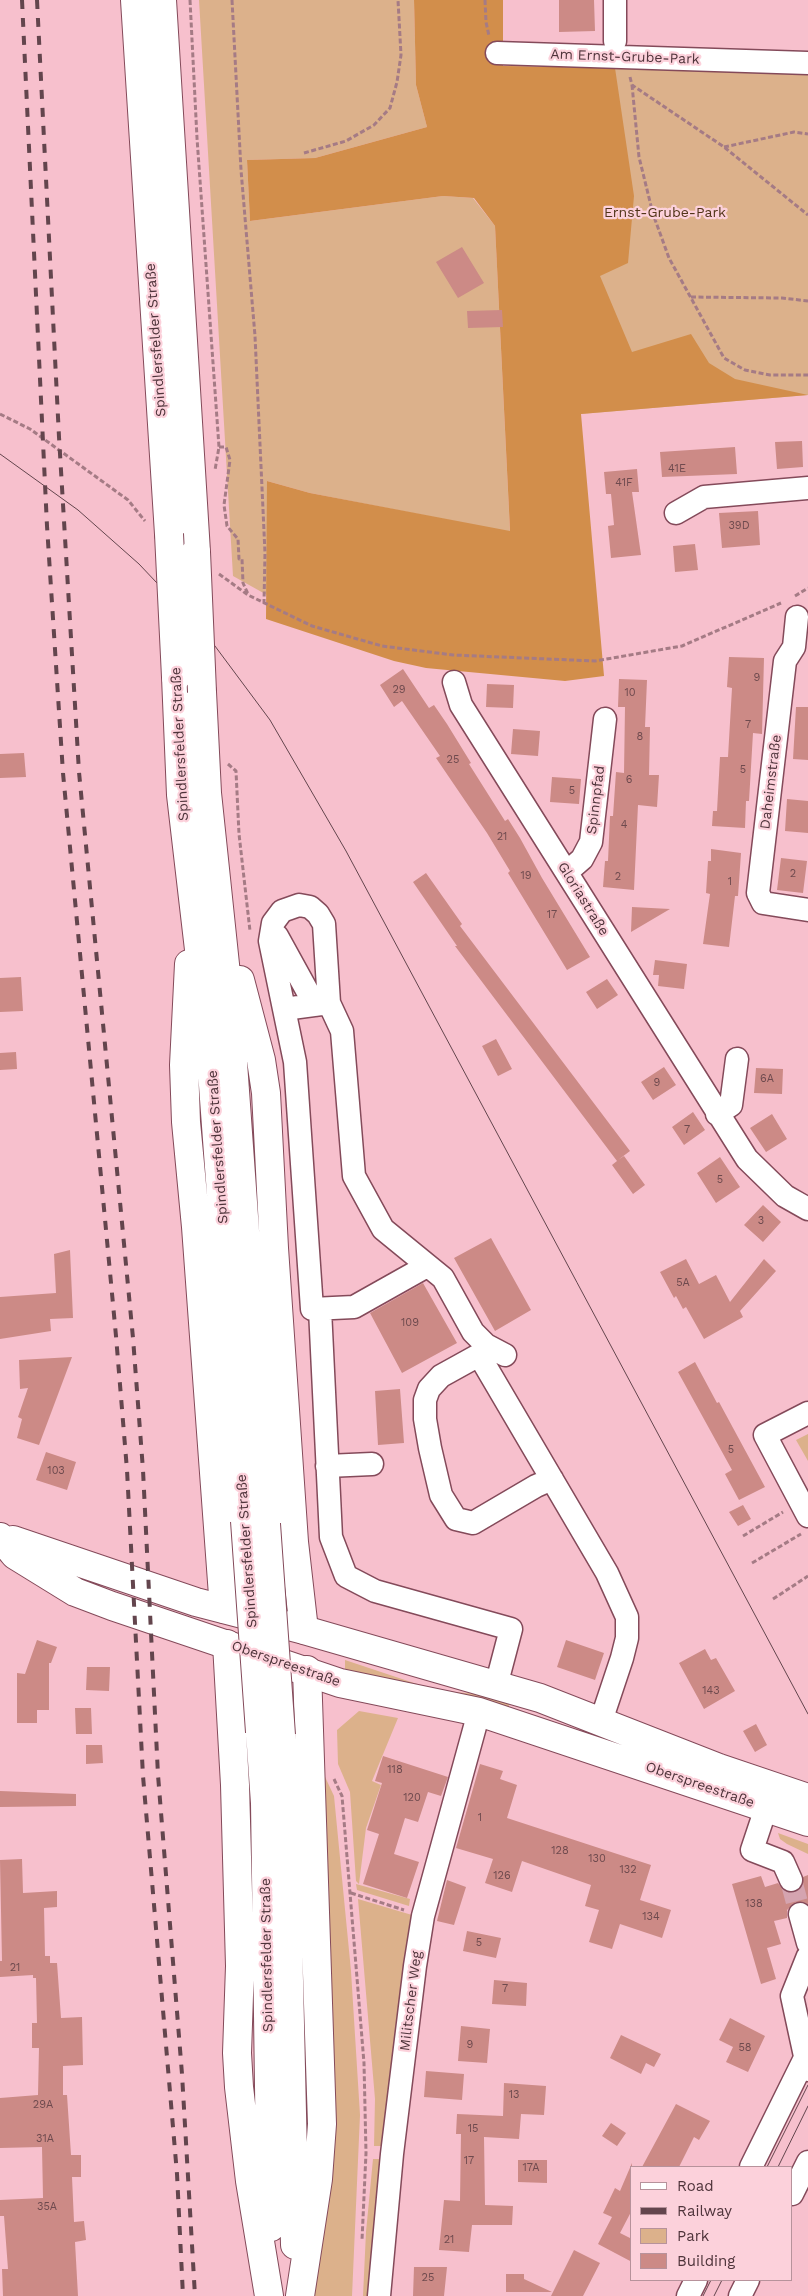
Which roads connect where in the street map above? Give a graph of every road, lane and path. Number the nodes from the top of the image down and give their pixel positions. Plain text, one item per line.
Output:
1 (135, 0) edge
2 (162, 0) edge
3 (190, 0) edge
4 (232, 0) edge
5 (398, 0) edge
6 (485, 0) edge
7 (615, 0) edge
8 (621, 49) junction
9 (497, 53) joint
10 (808, 63) edge
11 (632, 85) junction
12 (808, 134) edge
13 (724, 147) junction
14 (304, 153) dead end
15 (808, 215) edge
16 (691, 297) junction
17 (808, 301) edge
18 (808, 375) edge
19 (0, 414) edge
20 (218, 447) junction
21 (213, 475) dead end
22 (808, 488) edge
23 (676, 513) dead end
24 (159, 529) junction
25 (217, 573) dead end
26 (808, 588) edge
27 (248, 594) junction
28 (264, 603) junction
29 (797, 616) dead end
30 (454, 682) dead end
31 (605, 719) dead end
32 (567, 872) junction
33 (207, 909) junction
34 (808, 910) edge
35 (273, 923) junction
36 (322, 1004) junction
37 (284, 1008) junction
38 (737, 1059) dead end
39 (717, 1114) junction
40 (808, 1209) edge
41 (427, 1266) junction
42 (320, 1309) junction
43 (505, 1355) dead end
44 (808, 1413) edge
45 (372, 1464) dead end
46 (327, 1466) junction
47 (552, 1480) junction
48 (800, 1512) edge
49 (808, 1529) edge
50 (0, 1536) edge
51 (742, 1536) dead end
52 (752, 1563) dead end
53 (808, 1576) edge
54 (773, 1599) dead end
55 (224, 1609) junction
56 (304, 1630) junction
57 (227, 1644) junction
58 (307, 1670) junction
59 (496, 1686) junction
60 (479, 1712) junction
61 (601, 1721) junction
62 (271, 1733) junction
63 (592, 1748) junction
64 (332, 1774) dead end
65 (808, 1798) edge
66 (766, 1808) junction
67 (808, 1822) edge
68 (791, 1880) tunnel mouth
69 (352, 1894) junction
70 (800, 1914) tunnel mouth
71 (423, 1916) junction
72 (808, 1943) edge
73 (808, 1956) edge
74 (806, 2065) edge
75 (808, 2162) edge
76 (752, 2166) edge
77 (793, 2192) edge
78 (361, 2248) dead end
79 (696, 2281) edge
80 (748, 2281) edge
81 (268, 2296) edge
82 (272, 2296) edge
83 (296, 2296) edge
84 (300, 2296) edge
85 (379, 2296) edge
86 (688, 2296) edge
87 (740, 2296) edge

1 - 24 main road, Spindlersfelder Straße
2 - 33 main road, Spindlersfelder Straße, bridge
3 - 20 path
4 - 28 path
5 - 14 path
6 - 9 path
7 - 8 street
8 - 9 street, Am Ernst-Grube-Park
8 - 10 street, Am Ernst-Grube-Park
8 - 11 path
11 - 13 path
11 - 16 path
12 - 13 path
13 - 15 path
16 - 17 path
16 - 18 path
19 - 24 path
20 - 21 path
20 - 27 path
22 - 23 street
24 - 33 main road, Spindlersfelder Straße, bridge
25 - 27 path
26 - 28 path
27 - 28 path
29 - 34 street, Daheimstraße
30 - 32 street, Gloriastraße
31 - 32 street, Spinnpfad
32 - 39 street, Gloriastraße
33 - 55 main road, Spindlersfelder Straße
33 - 56 main road
33 - 62 main road, Spindlersfelder Straße, bridge
35 - 36 street
35 - 36 street
35 - 37 street
36 - 37 street
36 - 41 street
37 - 42 street
38 - 39 street
39 - 40 street, Gloriastraße
41 - 42 street
41 - 43 street
42 - 46 street
44 - 48 street
45 - 46 street
46 - 59 street
47 - 47 street
47 - 61 street
48 - 51 path
49 - 52 path
50 - 55 main road, Oberspreestraße
50 - 57 main road, Oberspreestraße
53 - 54 path
55 - 56 main road, Oberspreestraße
55 - 57 main road, Spindlersfelder Straße
56 - 58 main road
56 - 59 main road, Oberspreestraße
57 - 58 main road, Oberspreestraße
57 - 81 main road, Spindlersfelder Straße
58 - 60 main road, Oberspreestraße
58 - 84 main road
59 - 61 main road, Oberspreestraße
60 - 63 main road, Oberspreestraße
60 - 71 street, Militscher Weg
61 - 63 main road
61 - 65 main road, Oberspreestraße
62 - 82 main road, Spindlersfelder Straße
62 - 83 main road, Spindlersfelder Straße
63 - 66 main road, Oberspreestraße
64 - 69 path
66 - 67 main road, Oberspreestraße
66 - 68 street
69 - 71 path
69 - 78 path
70 - 72 street
71 - 85 street, Militscher Weg
73 - 74 street
74 - 76 street
75 - 77 street
79 - 86 street
80 - 87 street

